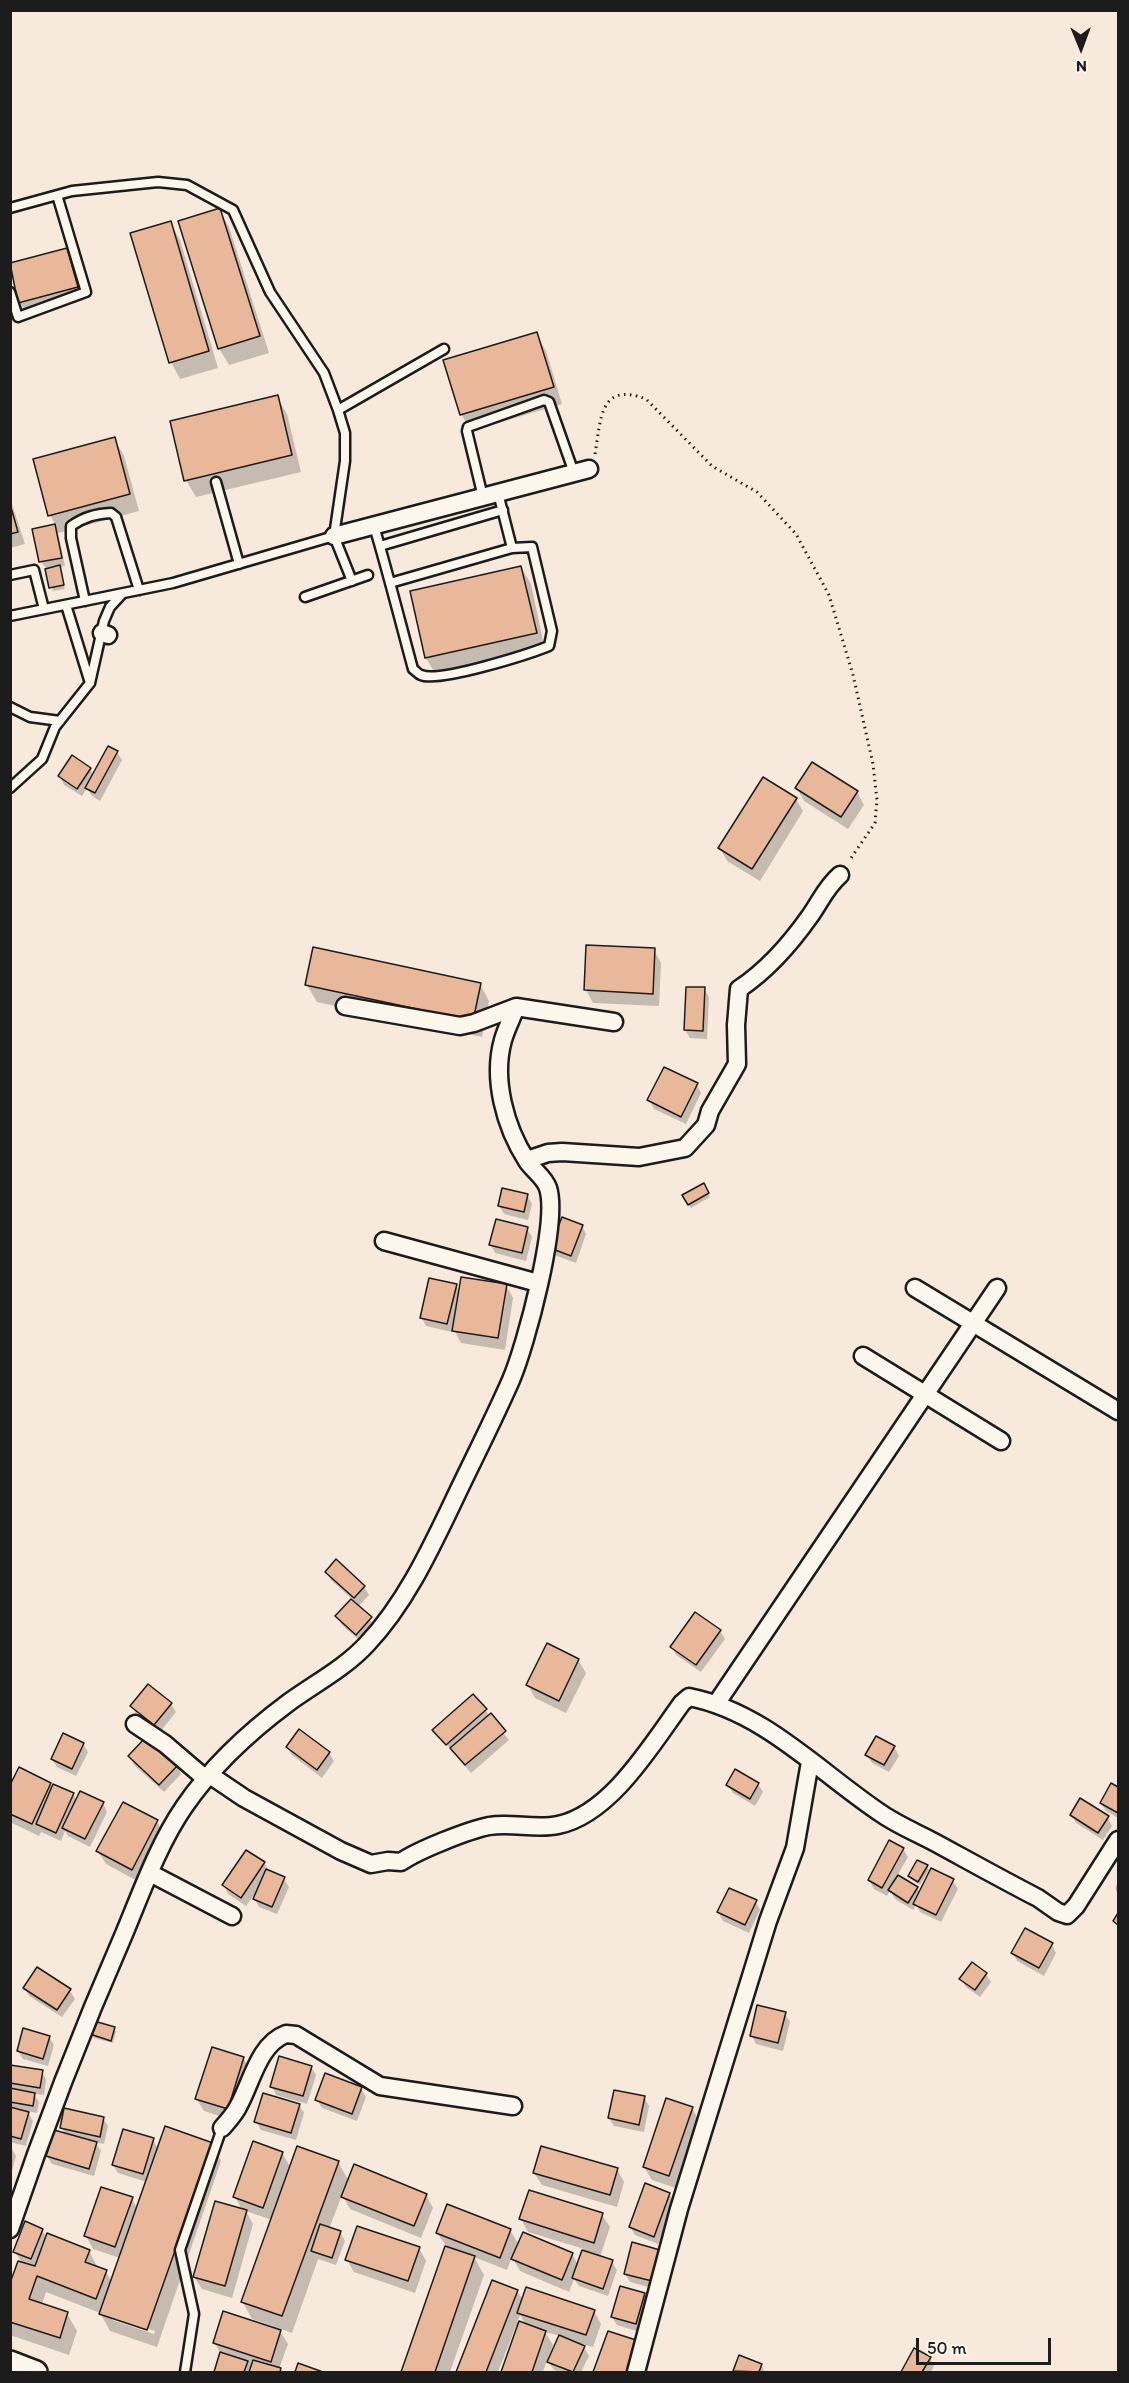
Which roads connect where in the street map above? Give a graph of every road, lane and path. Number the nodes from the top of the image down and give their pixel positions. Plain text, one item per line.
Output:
1 (57, 195) junction
2 (10, 208) edge
3 (10, 292) edge
4 (444, 349) dead end
5 (338, 410) junction
6 (582, 471) junction
7 (216, 482) dead end
8 (490, 495) junction
9 (502, 510) junction
10 (374, 526) junction
11 (334, 536) junction
12 (380, 546) junction
13 (512, 548) junction
14 (239, 564) junction
15 (10, 575) edge
16 (368, 575) dead end
17 (352, 581) junction
18 (390, 583) junction
19 (139, 590) junction
20 (123, 594) junction
21 (305, 597) dead end
22 (85, 601) junction
23 (66, 605) junction
24 (44, 609) junction
25 (10, 616) edge
26 (90, 683) junction
27 (10, 707) edge
28 (60, 721) junction
29 (10, 788) edge
30 (840, 875) joint
31 (345, 1006) dead end
32 (516, 1007) junction
33 (614, 1022) dead end
34 (527, 1160) junction
35 (384, 1241) dead end
36 (538, 1283) junction
37 (915, 1288) dead end
38 (997, 1288) dead end
39 (973, 1323) junction
40 (863, 1356) dead end
41 (925, 1394) junction
42 (1119, 1411) edge
43 (1001, 1441) dead end
44 (716, 1704) junction
45 (135, 1724) dead end
46 (810, 1762) junction
47 (208, 1777) junction
48 (1119, 1840) edge
49 (150, 1873) junction
50 (232, 1916) dead end
51 (513, 2106) dead end
52 (222, 2128) joint
53 (14, 2206) edge
54 (10, 2229) edge
55 (10, 2362) edge
56 (36, 2373) edge
57 (185, 2373) edge
58 (636, 2373) edge

1 - 2 lane
1 - 3 lane
1 - 5 lane
4 - 5 lane
5 - 11 lane
6 - 8 street
6 - 8 lane
6 - 30 path
7 - 14 lane
8 - 9 lane
8 - 10 street
9 - 12 lane
9 - 13 lane
10 - 11 street
10 - 12 lane
11 - 14 lane
11 - 17 lane
12 - 18 lane
13 - 18 lane
13 - 18 lane
14 - 19 lane
15 - 24 lane
16 - 17 lane
17 - 21 lane
19 - 20 lane
19 - 22 lane
20 - 22 lane
20 - 26 lane
22 - 23 lane
23 - 24 lane
23 - 26 lane
24 - 25 lane
26 - 28 lane
27 - 28 lane
28 - 29 lane
30 - 34 street
31 - 32 street
32 - 33 street
32 - 34 street
34 - 36 street
35 - 36 street
36 - 47 street
37 - 39 street
38 - 39 street
39 - 41 street
39 - 42 street
40 - 41 street
41 - 43 street
41 - 44 street
44 - 46 street
44 - 47 street
45 - 47 street
46 - 48 street
46 - 58 street
47 - 49 street
49 - 50 street
49 - 53 street
51 - 52 street
52 - 57 lane
53 - 54 street
55 - 56 street

